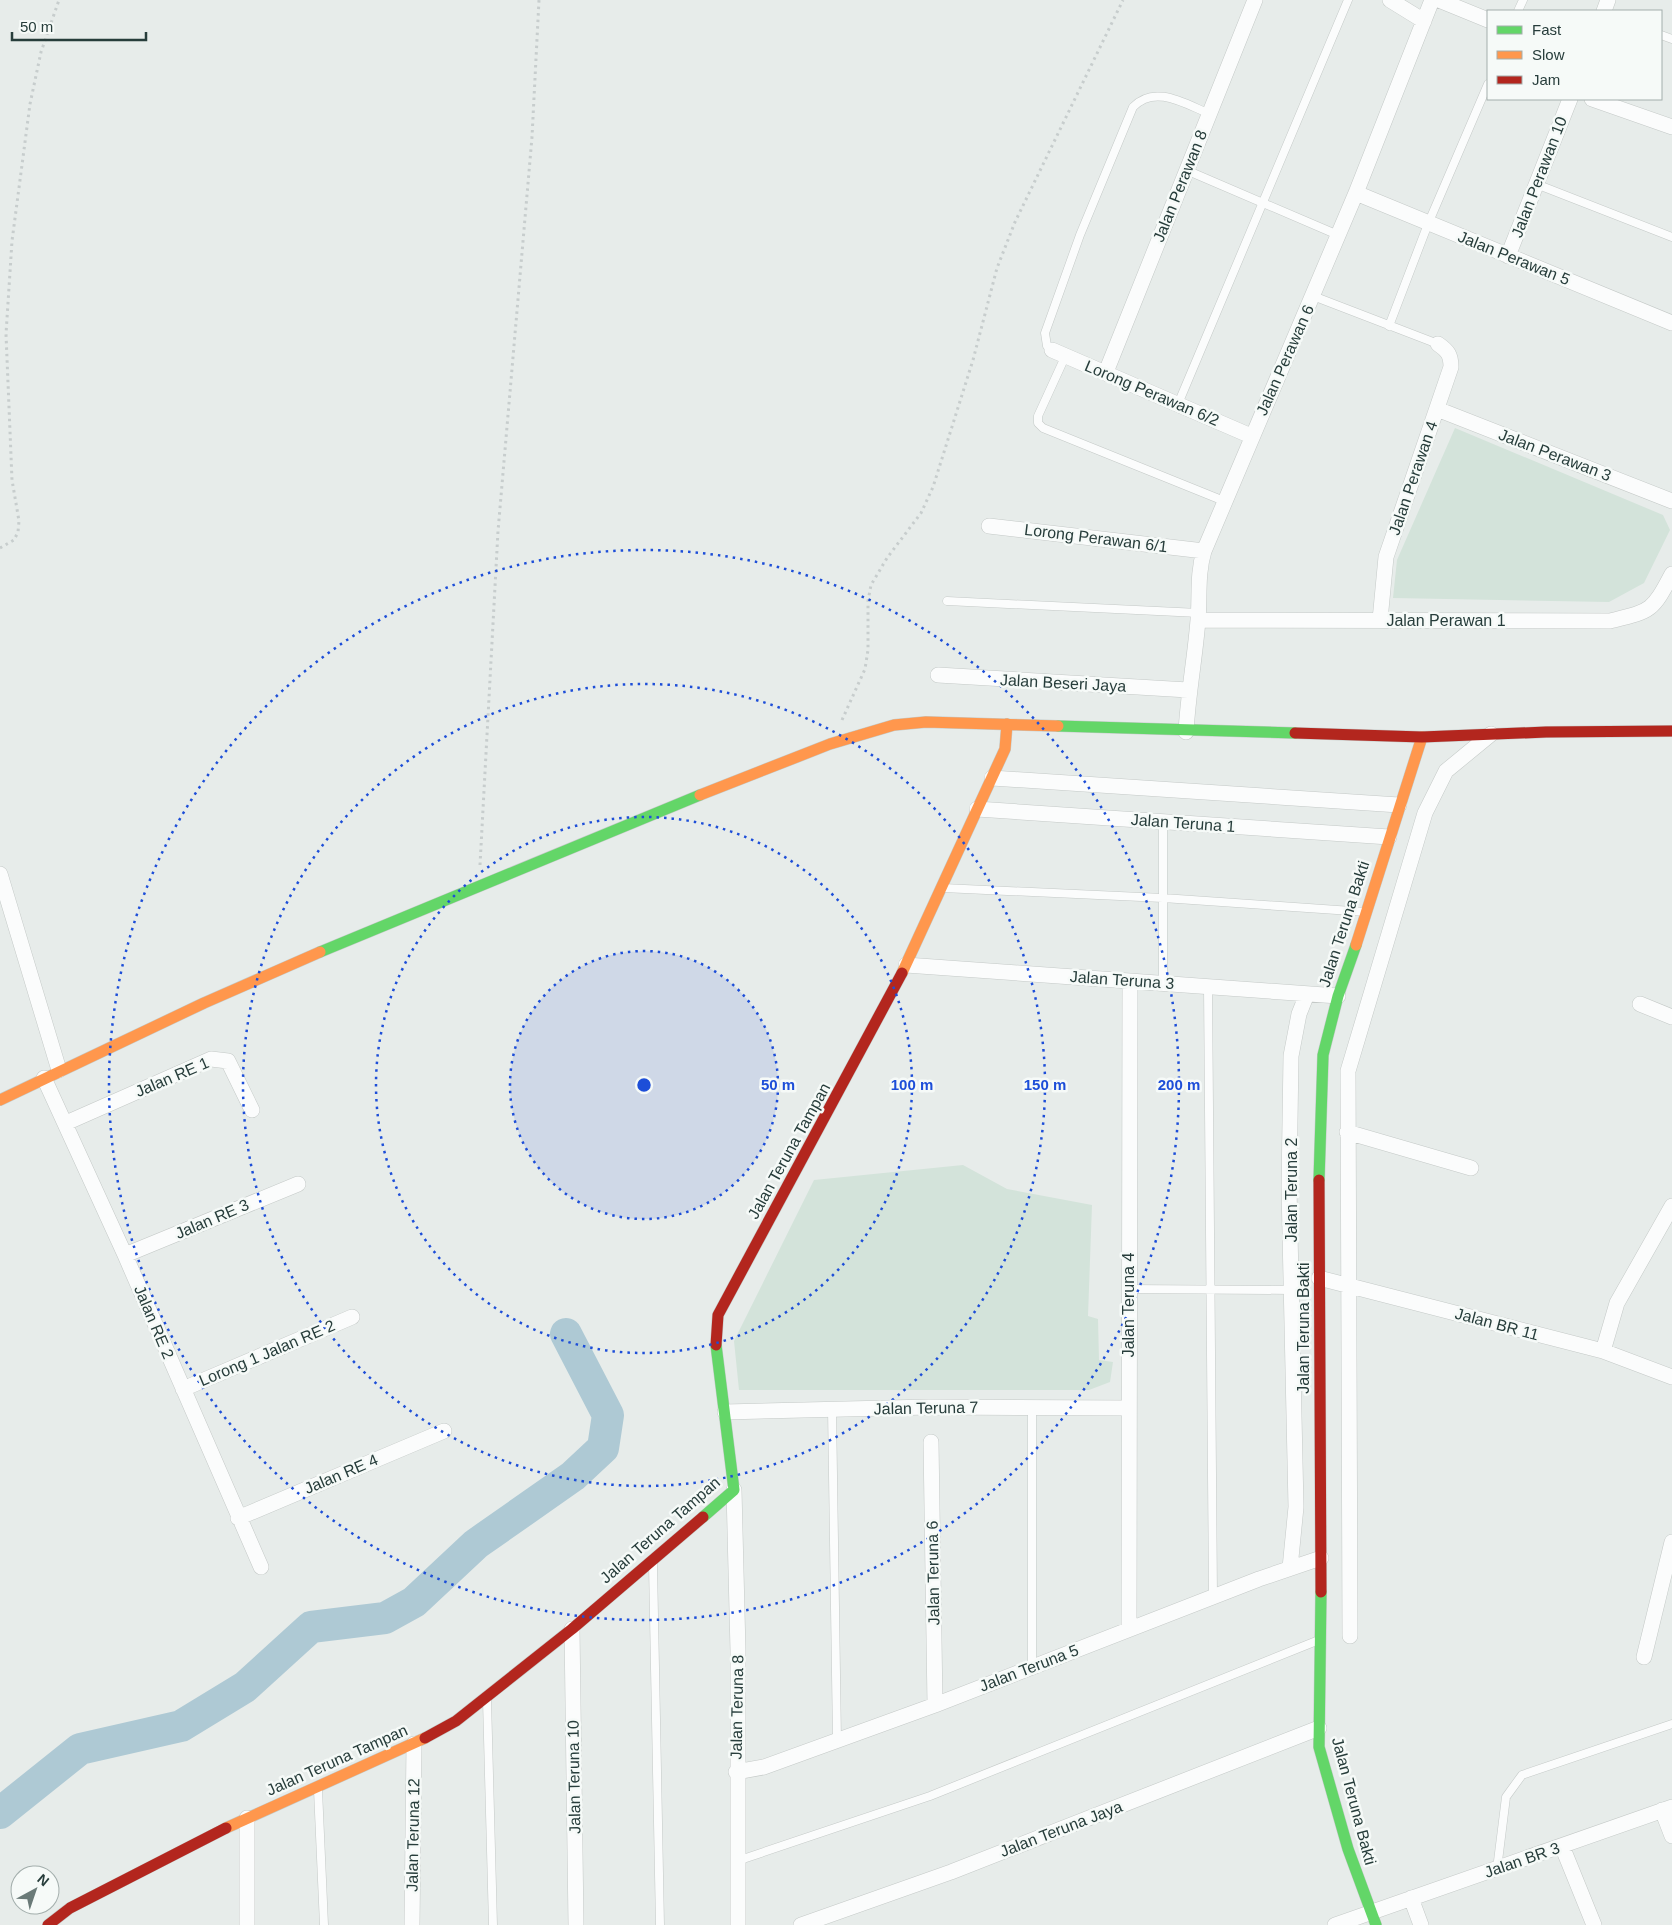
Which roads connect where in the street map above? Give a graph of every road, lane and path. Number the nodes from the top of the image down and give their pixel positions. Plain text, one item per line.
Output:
1 (59, 0) edge
2 (539, 0) edge
3 (1124, 0) edge
4 (1255, 0) edge
5 (1348, 0) edge
6 (1390, 0) edge
7 (1432, 0) edge
8 (1439, 0) edge
9 (1487, 20) edge
10 (1424, 21) junction
11 (1487, 86) edge
12 (1570, 100) edge
13 (1595, 100) edge
14 (1210, 114) junction
15 (1672, 127) edge
16 (1186, 170) junction
17 (1536, 184) junction
18 (1356, 193) junction
19 (1262, 202) junction
20 (1428, 224) junction
21 (1338, 235) junction
22 (1672, 237) edge
23 (1508, 256) junction
24 (1313, 296) junction
25 (1672, 323) edge
26 (1390, 326) junction
27 (1438, 344) joint
28 (1058, 354) junction
29 (1106, 372) junction
30 (1178, 404) junction
31 (1438, 409) junction
32 (1251, 436) junction
33 (1224, 501) junction
34 (1672, 501) edge
35 (989, 526) dead end
36 (0, 548) edge
37 (1204, 551) junction
38 (1672, 574) edge
39 (947, 602) dead end
40 (1198, 617) junction
41 (1380, 620) junction
42 (938, 675) dead end
43 (1188, 690) junction
44 (1007, 724) junction
45 (1672, 731) edge
46 (1186, 732) junction
47 (1491, 734) junction
48 (1422, 738) junction
49 (830, 744) junction
50 (992, 778) junction
51 (1399, 805) junction
52 (977, 809) junction
53 (1163, 822) junction
54 (1389, 837) junction
55 (0, 874) edge
56 (479, 886) junction
57 (941, 888) junction
58 (1163, 898) junction
59 (1366, 912) junction
60 (906, 965) junction
61 (1130, 981) junction
62 (1163, 983) junction
63 (1208, 986) junction
64 (1307, 994) junction
65 (1338, 996) junction
66 (1640, 1004) dead end
67 (1672, 1016) edge
68 (59, 1070) junction
69 (44, 1078) junction
70 (0, 1100) edge
71 (252, 1110) dead end
72 (66, 1123) junction
73 (1347, 1132) junction
74 (1471, 1168) dead end
75 (298, 1184) dead end
76 (1671, 1209) edge
77 (125, 1255) junction
78 (1320, 1278) junction
79 (1350, 1285) junction
80 (1128, 1289) junction
81 (1211, 1289) junction
82 (1292, 1290) junction
83 (352, 1317) dead end
84 (1602, 1351) junction
85 (1672, 1377) edge
86 (183, 1389) junction
87 (1032, 1408) junction
88 (1128, 1408) junction
89 (832, 1410) junction
90 (725, 1412) junction
91 (444, 1431) dead end
92 (931, 1442) dead end
93 (734, 1490) junction
94 (238, 1518) junction
95 (1672, 1542) edge
96 (653, 1558) junction
97 (1321, 1558) junction
98 (1670, 1558) edge
99 (261, 1567) dead end
100 (1290, 1568) junction
101 (1213, 1596) junction
102 (572, 1629) junction
103 (1129, 1629) junction
104 (1350, 1636) dead end
105 (1320, 1639) junction
106 (1644, 1657) dead end
107 (1032, 1667) junction
108 (487, 1698) junction
109 (935, 1705) junction
110 (1672, 1724) edge
111 (1319, 1728) junction
112 (836, 1740) junction
113 (414, 1744) junction
114 (736, 1772) junction
115 (318, 1786) junction
116 (1667, 1809) edge
117 (247, 1818) junction
118 (1672, 1836) edge
119 (1562, 1846) junction
120 (737, 1862) junction
121 (1498, 1869) junction
122 (1410, 1898) junction
123 (1374, 1918) edge
124 (48, 1925) edge
125 (247, 1925) edge
126 (324, 1925) edge
127 (412, 1925) edge
128 (493, 1925) edge
129 (576, 1925) edge
130 (660, 1925) edge
131 (738, 1925) edge
132 (801, 1925) edge
133 (1335, 1925) edge
134 (1421, 1925) edge
135 (1594, 1925) edge

1 - 36 path
2 - 56 path
3 - 49 path
4 - 14 street, Jalan Perawan 8
5 - 19 lane
6 - 10 street
7 - 10 street, Jalan Perawan 6
8 - 9 street
10 - 18 street, Jalan Perawan 6
11 - 20 lane
12 - 17 street, Jalan Perawan 10
13 - 15 street
14 - 16 street, Jalan Perawan 8
14 - 28 lane
16 - 19 lane
16 - 29 street, Jalan Perawan 8
17 - 22 lane
17 - 23 street, Jalan Perawan 10
18 - 20 street, Jalan Perawan 5
18 - 21 street, Jalan Perawan 6
19 - 21 lane
19 - 30 lane
20 - 23 street, Jalan Perawan 5
20 - 26 lane
21 - 24 street, Jalan Perawan 6
23 - 25 street, Jalan Perawan 5
24 - 26 lane
24 - 32 street, Jalan Perawan 6
26 - 27 lane
27 - 31 street, Jalan Perawan 4
28 - 29 street, Lorong Perawan 6/2
28 - 33 lane
29 - 30 street, Lorong Perawan 6/2
30 - 32 street, Lorong Perawan 6/2
31 - 34 street, Jalan Perawan 3
31 - 41 street, Jalan Perawan 4
32 - 33 street, Jalan Perawan 6
33 - 37 street, Jalan Perawan 6
35 - 37 street, Lorong Perawan 6/1
37 - 40 street, Jalan Perawan 6
38 - 41 street, Jalan Perawan 1
39 - 40 lane
40 - 41 street, Jalan Perawan 1
40 - 43 street, Jalan Perawan 6
42 - 43 street, Jalan Beseri Jaya
43 - 46 street, Jalan Perawan 6
44 - 46 street
44 - 49 street
44 - 50 street, Jalan Teruna Tampan
45 - 47 street
46 - 48 street
47 - 48 street
47 - 73 street
48 - 51 street, Jalan Teruna Bakti
49 - 56 street
50 - 51 street
50 - 52 street, Jalan Teruna Tampan
51 - 54 street, Jalan Teruna Bakti
52 - 53 street, Jalan Teruna 1
52 - 57 street, Jalan Teruna Tampan
53 - 54 street, Jalan Teruna 1
53 - 58 lane
54 - 59 street, Jalan Teruna Bakti
55 - 68 street
56 - 68 street
57 - 58 lane
57 - 60 street, Jalan Teruna Tampan
58 - 59 lane
58 - 62 lane
59 - 65 street, Jalan Teruna Bakti
60 - 61 street, Jalan Teruna 3
60 - 90 street, Jalan Teruna Tampan
61 - 62 street, Jalan Teruna 3
61 - 80 street, Jalan Teruna 4
62 - 63 street, Jalan Teruna 3
63 - 64 street, Jalan Teruna 3
63 - 81 lane
64 - 65 street, Jalan Teruna 3
64 - 82 street, Jalan Teruna 2
65 - 78 street, Jalan Teruna Bakti
66 - 67 street
68 - 69 street
69 - 70 street
69 - 72 street, Jalan RE 2
71 - 72 street, Jalan RE 1
72 - 77 street, Jalan RE 2
73 - 74 street
73 - 79 street
75 - 77 street, Jalan RE 3
76 - 84 street
77 - 86 street, Jalan RE 2
78 - 79 street, Jalan BR 11
78 - 97 street, Jalan Teruna Bakti
79 - 84 street, Jalan BR 11
79 - 104 street
80 - 81 lane
80 - 88 street, Jalan Teruna 4
81 - 82 lane
81 - 101 lane
82 - 100 street, Jalan Teruna 2
83 - 86 street, Lorong 1 Jalan RE 2
84 - 85 street, Jalan BR 11
86 - 94 street, Jalan RE 2
87 - 88 street, Jalan Teruna 7
87 - 89 street, Jalan Teruna 7
87 - 107 lane
88 - 103 street, Jalan Teruna 4
89 - 90 street, Jalan Teruna 7
89 - 112 lane
90 - 93 street, Jalan Teruna Tampan
91 - 94 street, Jalan RE 4
92 - 109 street, Jalan Teruna 6
93 - 96 street, Jalan Teruna Tampan
93 - 114 street, Jalan Teruna 8
94 - 99 street, Jalan RE 2
95 - 98 street
96 - 102 street, Jalan Teruna Tampan
96 - 130 lane
97 - 100 street, Jalan Teruna 5
97 - 105 street, Jalan Teruna Bakti
98 - 106 street
100 - 101 street, Jalan Teruna 5
101 - 103 street, Jalan Teruna 5
102 - 108 street, Jalan Teruna Tampan
102 - 129 street, Jalan Teruna 10
103 - 107 street, Jalan Teruna 5
105 - 111 street, Jalan Teruna Bakti
105 - 120 lane
107 - 109 street, Jalan Teruna 5
108 - 113 street, Jalan Teruna Tampan
108 - 128 lane
109 - 112 street, Jalan Teruna 5
110 - 121 lane
111 - 123 street, Jalan Teruna Bakti
111 - 132 street, Jalan Teruna Jaya
112 - 114 street, Jalan Teruna 5
113 - 115 street, Jalan Teruna Tampan
113 - 127 street, Jalan Teruna 12
114 - 120 street, Jalan Teruna 8
115 - 117 street, Jalan Teruna Tampan
115 - 126 lane
116 - 118 street
116 - 119 street, Jalan BR 3
117 - 124 street, Jalan Teruna Tampan
117 - 125 street
119 - 121 street, Jalan BR 3
119 - 135 street
120 - 131 street, Jalan Teruna 8
121 - 122 street, Jalan BR 3
122 - 123 street, Jalan BR 3
122 - 134 street
123 - 133 street, Jalan BR 3

